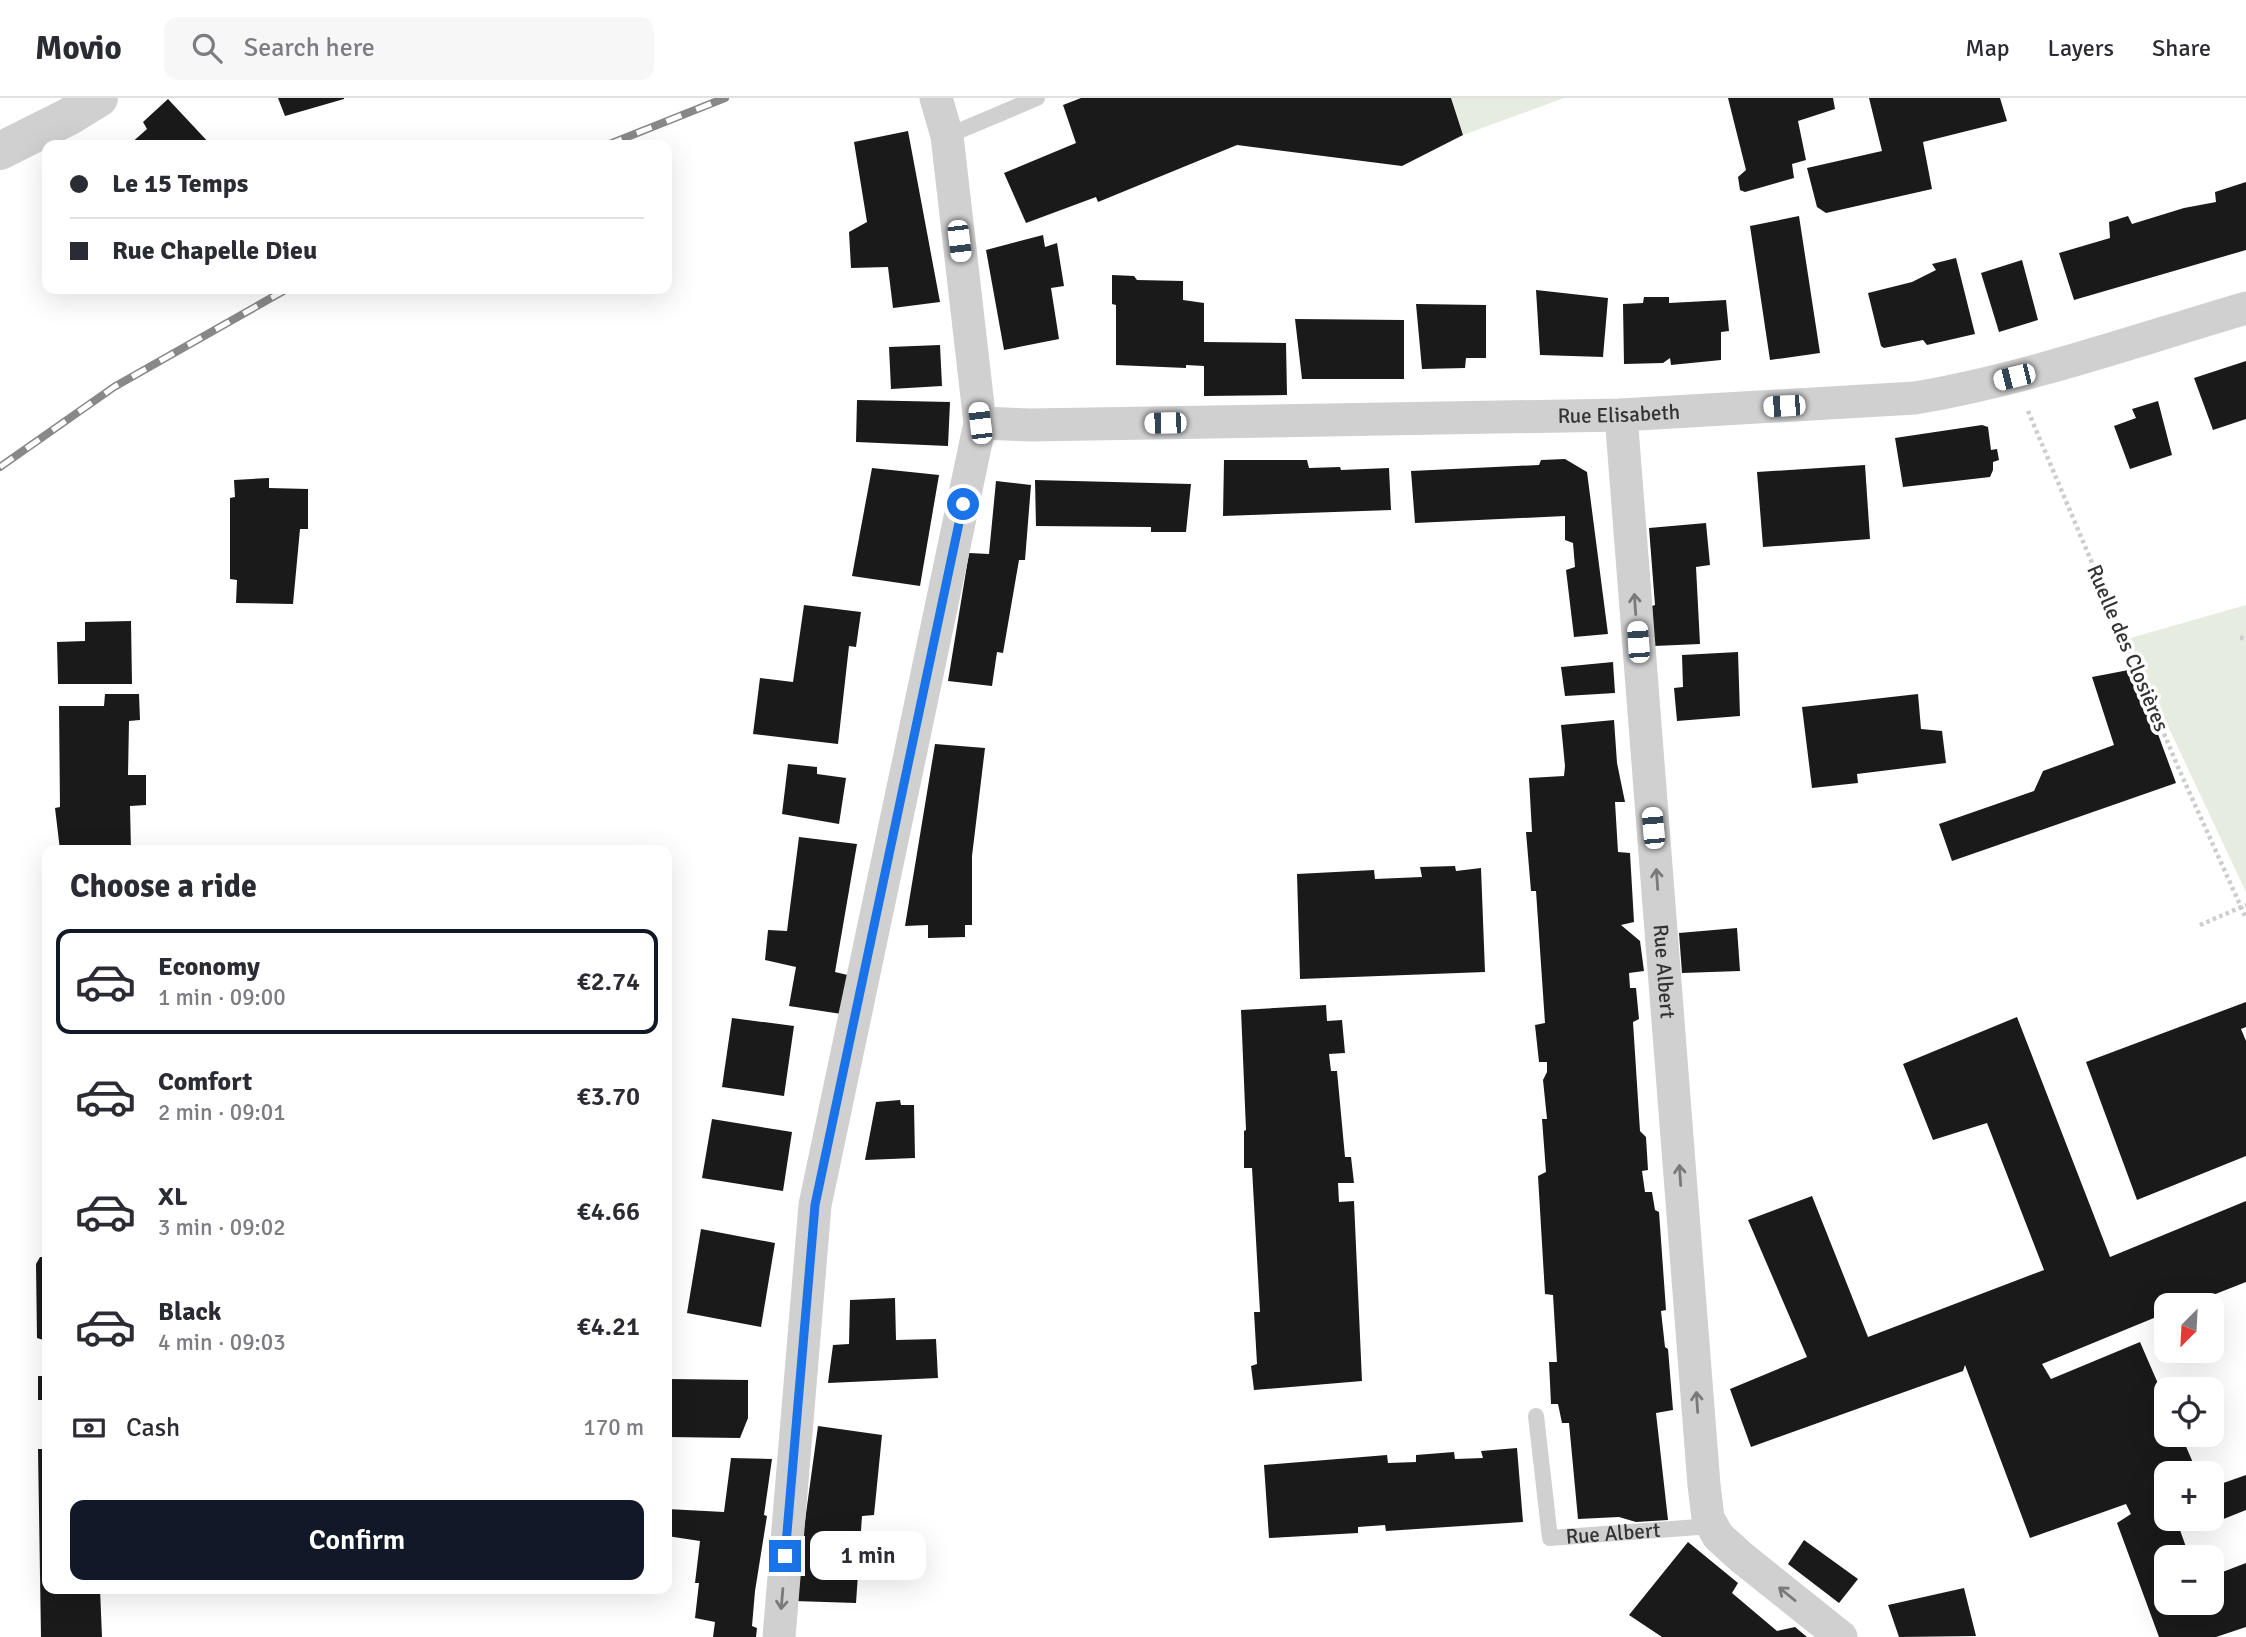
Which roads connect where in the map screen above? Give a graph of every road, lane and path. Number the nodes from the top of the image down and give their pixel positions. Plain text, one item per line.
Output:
1 (99, 98) edge
2 (936, 98) edge
3 (1037, 98) edge
4 (947, 136) junction
5 (0, 150) edge
6 (2246, 308) edge
7 (2014, 377) junction
8 (1621, 415) junction
9 (980, 423) junction
10 (2244, 906) edge
11 (2246, 918) edge
12 (2200, 925) dead end
13 (1536, 1416) dead end
14 (1712, 1526) junction
15 (779, 1637) edge
16 (1840, 1637) edge

1 - 5 street
2 - 4 street
3 - 4 lane
4 - 9 street
6 - 7 street, Rue Elisabeth
7 - 8 street, Rue Elisabeth
7 - 10 path, Ruelle des Closières
8 - 9 street, Rue Elisabeth
14 -> 8 street, Rue Albert
9 -> 15 street
10 - 11 path, Ruelle des Closières
10 - 12 path
13 - 14 lane, Rue Albert
16 -> 14 street

